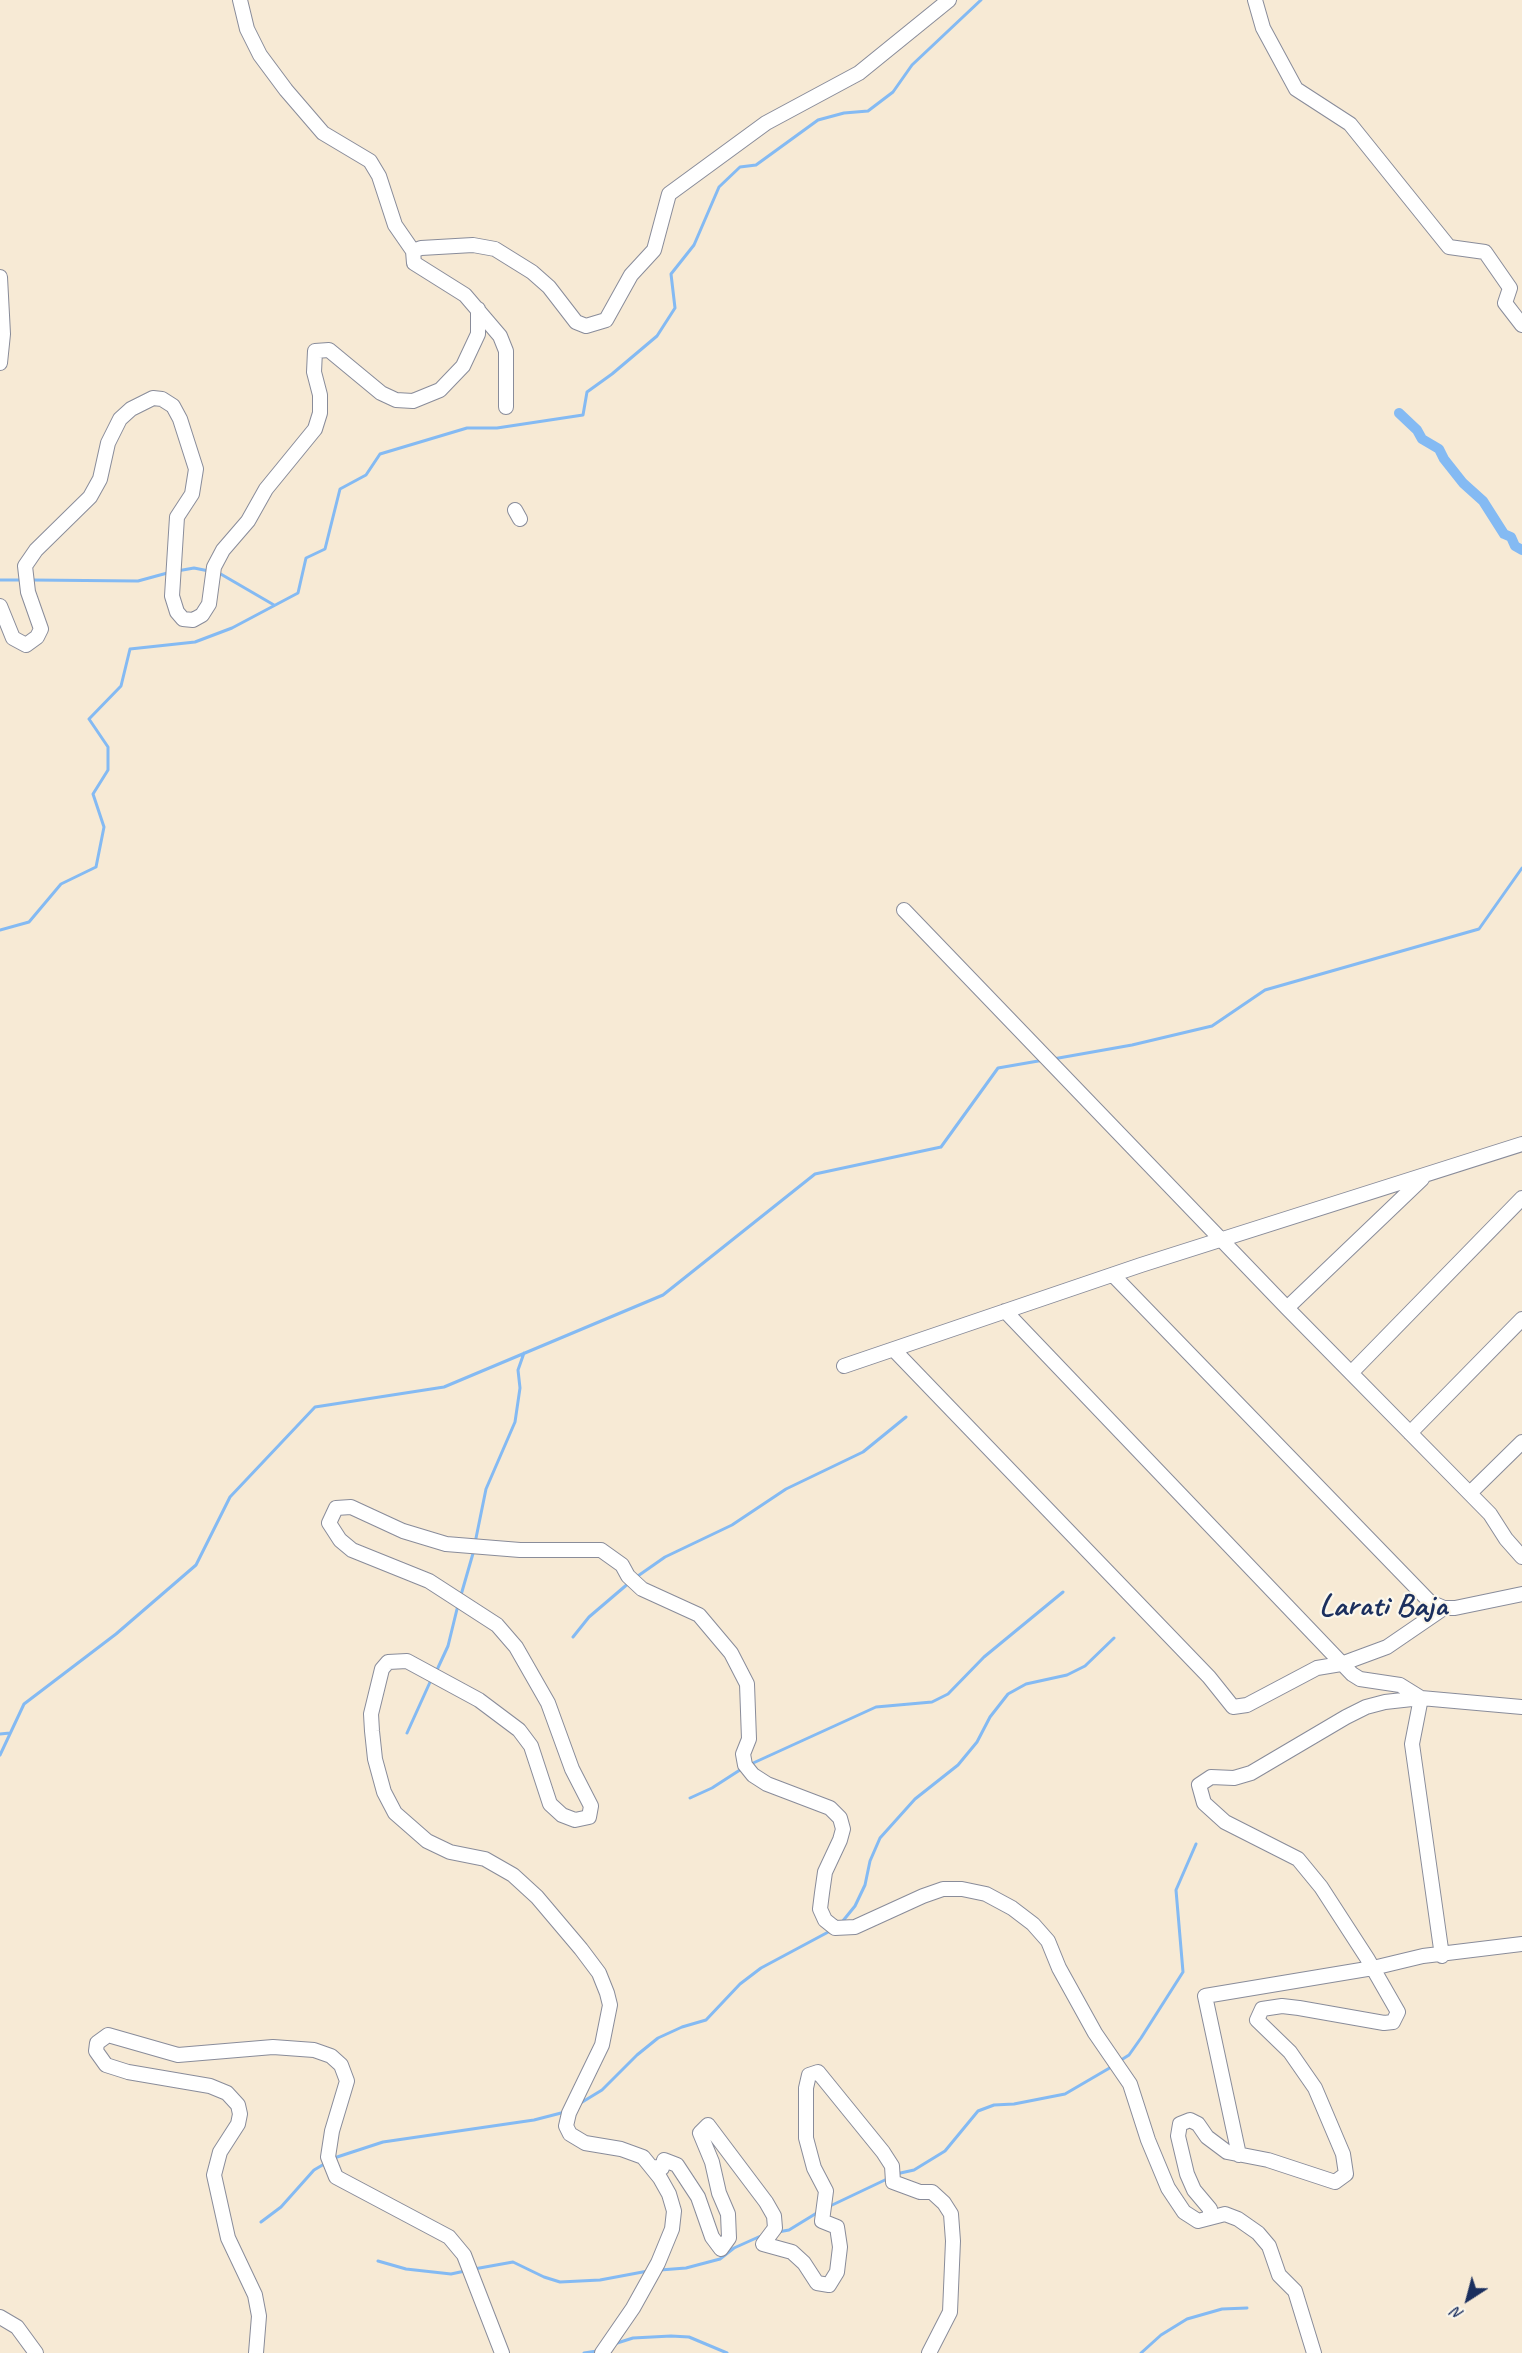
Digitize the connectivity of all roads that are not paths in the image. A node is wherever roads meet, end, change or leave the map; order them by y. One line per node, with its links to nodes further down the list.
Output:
1 (240, 0): 4 (street)
2 (949, 0): 4 (street)
3 (1255, 0): 7 (street)
4 (413, 251): 6 (street)
5 (0, 277): 8 (street)
6 (478, 309): 9 (street); 10 (street)
7 (1522, 325)
8 (0, 363)
9 (506, 406)
10 (0, 606)
11 (904, 910): 15 (street)
12 (1522, 1144): 13 (street)
13 (1424, 1177): 15 (street); 17 (street)
14 (1522, 1198): 22 (street)
15 (1222, 1240): 16 (street); 17 (street)
16 (1113, 1275): 18 (street); 28 (street)
17 (1287, 1308): 22 (street)
18 (1005, 1311): 20 (street); 29 (street)
19 (1522, 1319): 23 (street)
20 (894, 1350): 21 (street); 29 (street)
21 (844, 1366)
22 (1351, 1373): 23 (street)
23 (1410, 1433): 25 (street)
24 (1522, 1442): 25 (street)
25 (1470, 1494): 26 (street)
26 (1522, 1557)
27 (1522, 1594): 28 (street)
28 (1444, 1608): 29 (street)
29 (1341, 1664): 30 (street)
30 (1422, 1698): 31 (street); 33 (street); 34 (street)
31 (1522, 1707)
32 (1522, 1944): 33 (street)
33 (1442, 1956): 34 (street)
34 (1374, 1968): 35 (street); 35 (street)
35 (1239, 2155): 37 (street)
36 (653, 2167): 37 (street); 42 (street); 43 (street)
37 (1210, 2216): 44 (street)
38 (0, 2317): 39 (street)
39 (36, 2353)
40 (256, 2353): 41 (street)
41 (502, 2353)
42 (602, 2353)
43 (929, 2353)
44 (1314, 2353)

